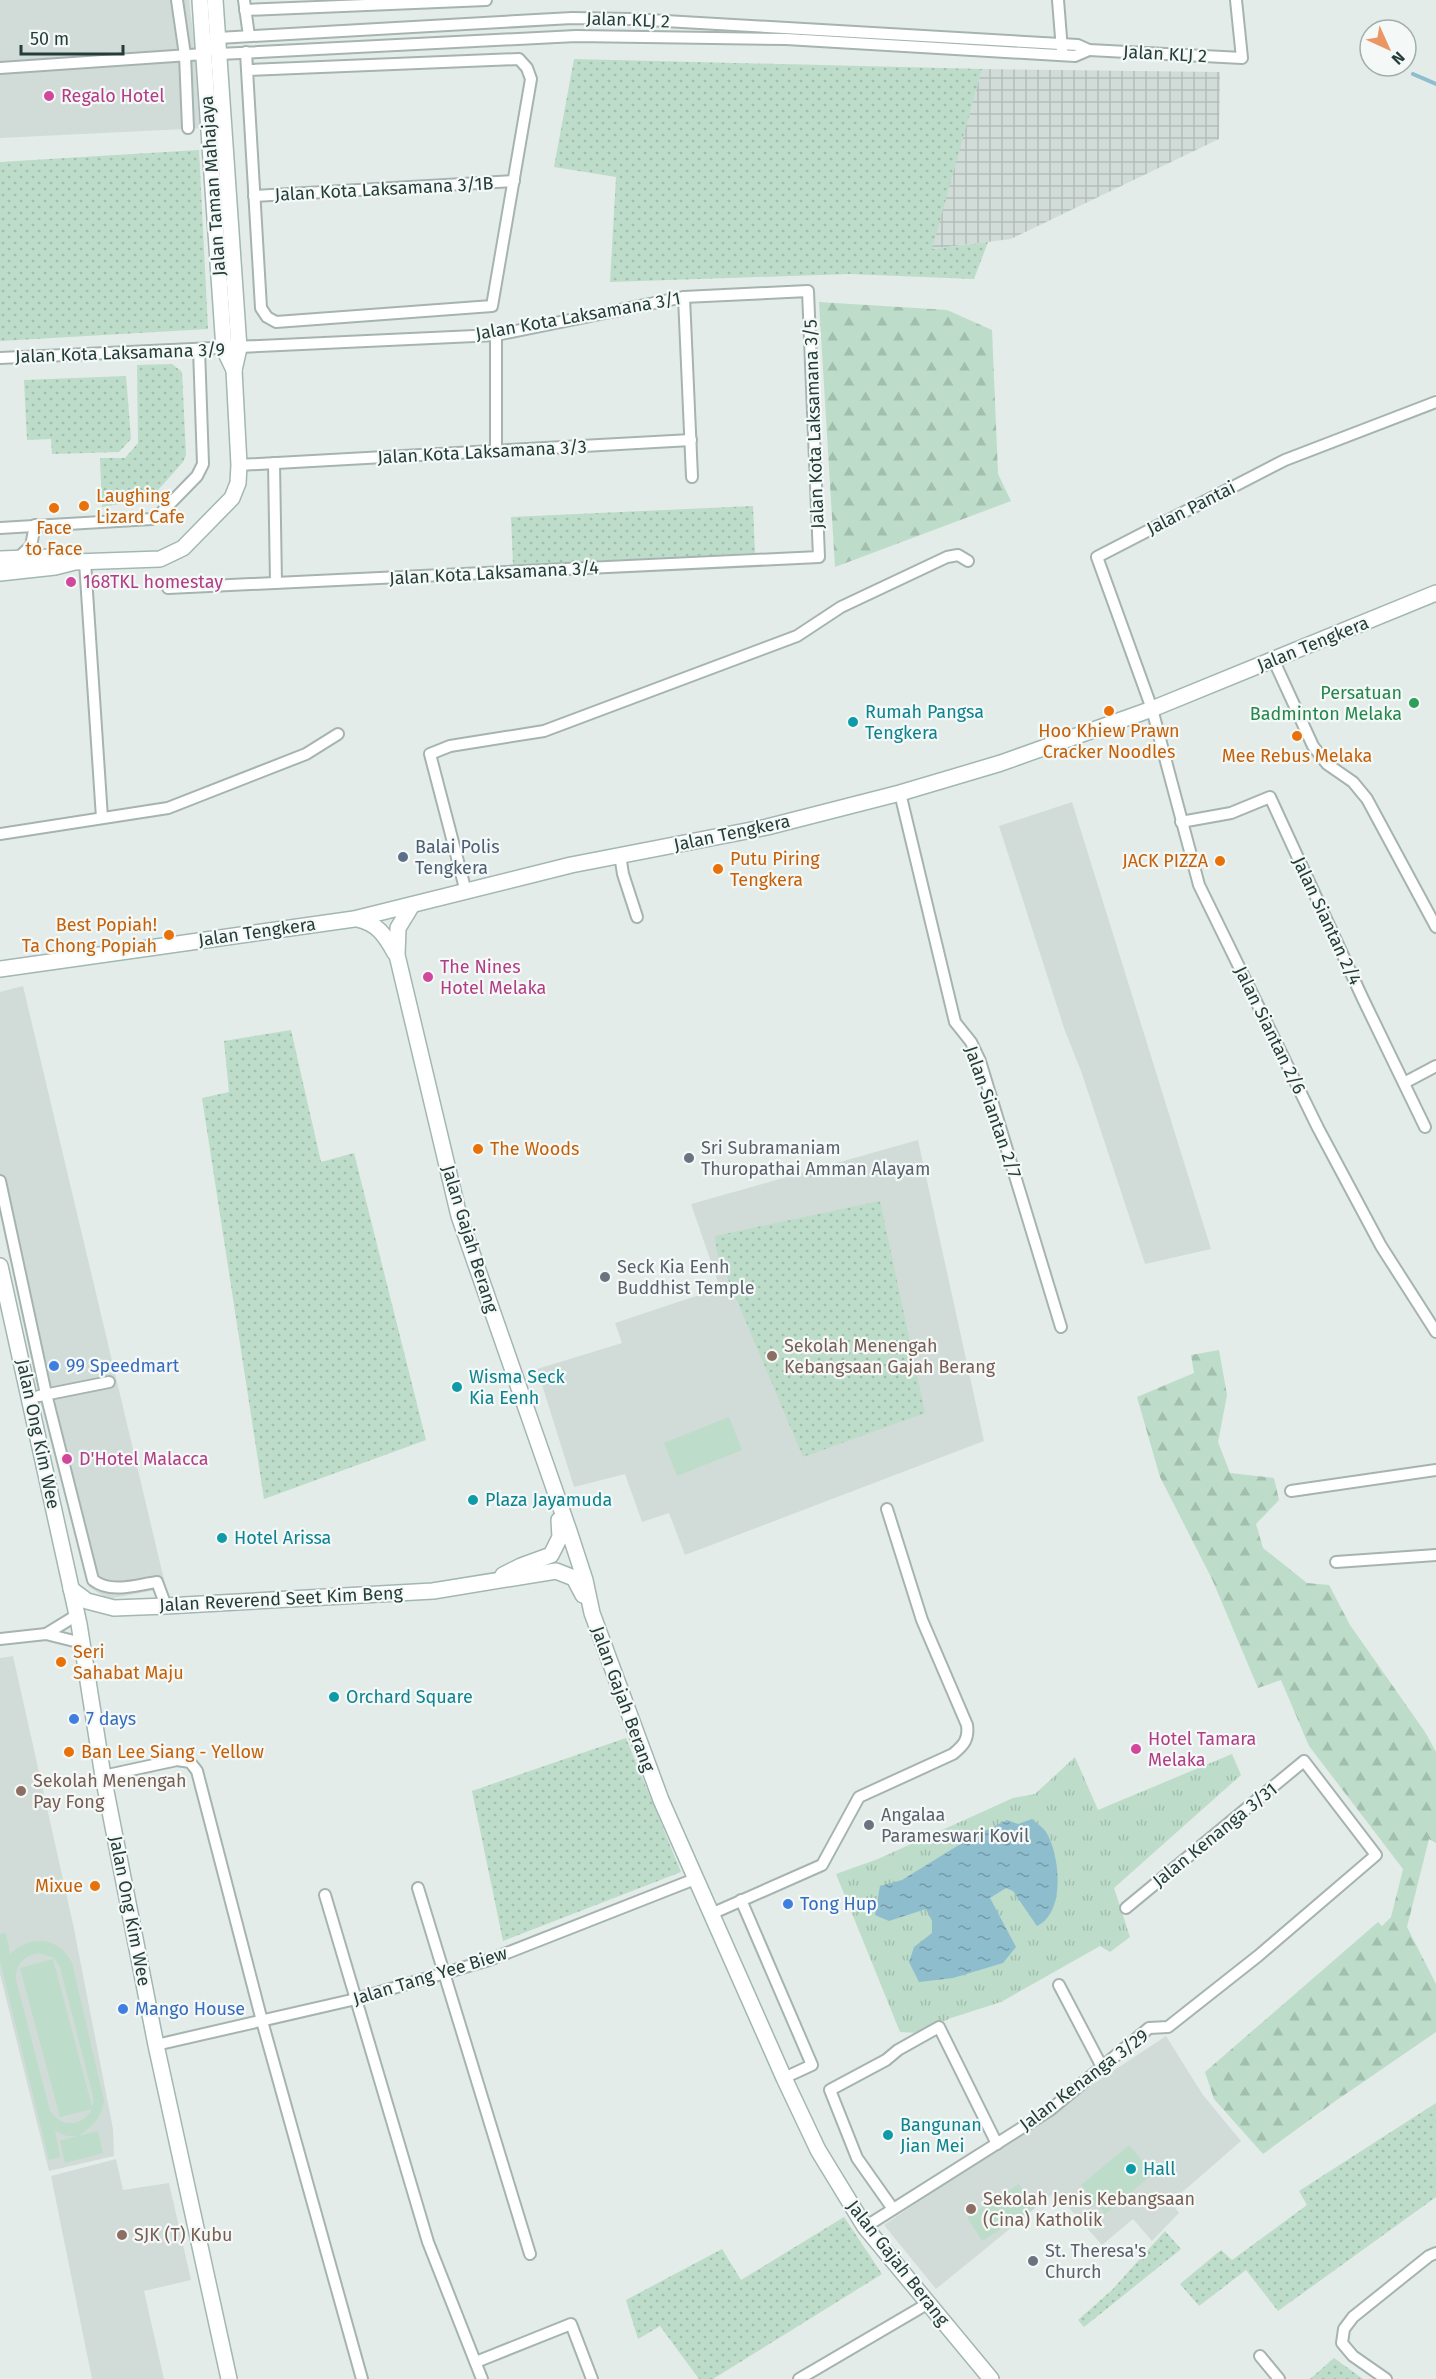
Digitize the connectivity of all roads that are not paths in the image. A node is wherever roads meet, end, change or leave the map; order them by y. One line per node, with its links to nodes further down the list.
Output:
1 (177, 0): 13 (street)
2 (215, 0): 10 (street, Jalan Taman Mahajaya)
3 (486, 0): 6 (street)
4 (1058, 0): 11 (street)
5 (1236, 0): 11 (street, Jalan KLJ 2)
6 (244, 5): 9 (street)
7 (200, 7): 10 (street, Jalan Taman Mahajaya)
8 (786, 33): 9 (street, Jalan KLJ 2); 11 (street, Jalan KLJ 2); 12 (street, Jalan KLJ 2)
9 (249, 36): 10 (street, Jalan KLJ 2)
10 (213, 48): 12 (street, Jalan KLJ 2); 13 (street); 22 (street, Jalan Taman Mahajaya); 22 (street, Jalan Taman Mahajaya)
11 (1062, 50)
12 (246, 52): 15 (street)
13 (185, 55): 14 (street); 16 (street)
14 (0, 68)
15 (247, 70): 17 (street); 18 (street)
16 (188, 128)
17 (514, 181): 18 (street, Jalan Kota Laksamana 3/1B); 18 (street)
18 (254, 196)
19 (808, 291): 20 (street, Jalan Kota Laksamana 3/1); 33 (street, Jalan Kota Laksamana 3/5)
20 (684, 297): 21 (street, Jalan Kota Laksamana 3/1); 26 (street)
21 (496, 335): 22 (street, Jalan Kota Laksamana 3/1); 27 (street)
22 (232, 348): 23 (street, Jalan Kota Laksamana 3/9); 29 (street, Jalan Taman Mahajaya)
23 (199, 349): 24 (street, Jalan Kota Laksamana 3/9); 31 (street)
24 (0, 358)
25 (1436, 402): 43 (street, Jalan Pantai)
26 (691, 440): 27 (street, Jalan Kota Laksamana 3/3); 30 (street)
27 (496, 451): 28 (street, Jalan Kota Laksamana 3/3)
28 (274, 463): 29 (street, Jalan Kota Laksamana 3/3); 39 (street)
29 (239, 465): 37 (street, Jalan Taman Mahajaya)
30 (692, 477)
31 (35, 525): 32 (street); 34 (street)
32 (0, 528)
33 (819, 557): 39 (street, Jalan Kota Laksamana 3/4)
34 (18, 558): 35 (street, Jalan Taman Mahajaya); 37 (street, Jalan Taman Mahajaya)
35 (0, 559)
36 (968, 561): 50 (street)
37 (80, 562): 38 (street, Jalan Taman Mahajaya); 46 (street)
38 (0, 573)
39 (276, 583): 40 (street, Jalan Kota Laksamana 3/4)
40 (168, 588)
41 (1436, 593): 42 (street, Jalan Tengkera)
42 (1274, 661): 43 (street, Jalan Tengkera); 54 (street)
43 (1152, 709): 45 (street, Jalan Tengkera); 47 (street, Jalan Siantan 2/6)
44 (338, 734): 46 (street)
45 (900, 793): 49 (street, Jalan Tengkera); 65 (street, Jalan Siantan 2/7)
46 (102, 818): 48 (street)
47 (1181, 822): 61 (street, Jalan Siantan 2/4); 66 (street, Jalan Siantan 2/6)
48 (0, 834)
49 (620, 855): 50 (street, Jalan Tengkera); 52 (street)
50 (466, 892): 51 (street, Jalan Tengkera)
51 (412, 905): 53 (street, Jalan Tengkera); 55 (street, Jalan Gajah Berang)
52 (637, 916)
53 (354, 919): 55 (street, Jalan Gajah Berang); 57 (street, Jalan Tengkera)
54 (1436, 927)
55 (397, 956): 70 (street, Jalan Gajah Berang)
56 (0, 962): 57 (street)
57 (30, 965): 58 (street, Jalan Tengkera); 59 (street)
58 (0, 969)
59 (0, 980)
60 (1436, 1066): 61 (street)
61 (1404, 1083): 62 (street, Jalan Siantan 2/4)
62 (1425, 1127)
63 (0, 1181): 68 (street)
64 (0, 1266): 68 (street, Jalan Ong Kim Wee)
65 (1061, 1327)
66 (1436, 1332)
67 (110, 1382): 68 (street)
68 (38, 1396): 76 (street, Jalan Ong Kim Wee); 77 (street)
69 (1436, 1470): 71 (street)
70 (552, 1484): 75 (street, Jalan Reverend Seet Kim Beng); 78 (street, Jalan Gajah Berang)
71 (1291, 1491)
72 (887, 1509): 88 (street)
73 (1436, 1555): 74 (street)
74 (1336, 1563)
75 (494, 1580): 77 (street, Jalan Reverend Seet Kim Beng); 78 (street, Jalan Reverend Seet Kim Beng)
76 (71, 1588): 77 (street, Jalan Reverend Seet Kim Beng); 79 (street, Jalan Ong Kim Wee)
77 (166, 1606)
78 (592, 1613): 85 (street, Jalan Gajah Berang)
79 (77, 1615): 80 (street); 82 (street, Jalan Ong Kim Wee)
80 (46, 1634): 81 (street); 82 (street)
81 (0, 1639)
82 (82, 1643): 84 (street, Jalan Ong Kim Wee)
83 (1304, 1761): 89 (street, Jalan Kenanga 3/31); 96 (street, Jalan Kenanga 3/29)
84 (103, 1776): 94 (street); 95 (street, Jalan Ong Kim Wee)
85 (695, 1879): 90 (street, Jalan Gajah Berang); 91 (street, Jalan Tang Yee Biew)
86 (418, 1888): 91 (street)
87 (325, 1895): 93 (street)
88 (741, 1900): 90 (street); 97 (street)
89 (1126, 1908)
90 (711, 1914): 97 (street, Jalan Gajah Berang)
91 (443, 1974): 93 (street, Jalan Tang Yee Biew); 102 (street)
92 (1059, 1985): 96 (street)
93 (356, 1999): 94 (street, Jalan Tang Yee Biew); 105 (street)
94 (262, 2021): 95 (street, Jalan Tang Yee Biew); 107 (street)
95 (156, 2045): 106 (street, Jalan Ong Kim Wee)
96 (1101, 2067): 98 (street, Jalan Kenanga 3/29)
97 (784, 2078): 100 (street, Jalan Gajah Berang)
98 (997, 2144): 99 (street, Jalan Kenanga 3/29); 99 (street)
99 (893, 2210): 100 (street, Jalan Kenanga 3/29)
100 (865, 2227): 103 (street, Jalan Gajah Berang)
101 (1436, 2253): 113 (street)
102 (530, 2254)
103 (927, 2304): 110 (street); 111 (street, Jalan Gajah Berang)
104 (1260, 2356): 112 (street)
105 (476, 2362): 108 (street); 109 (street)
106 (229, 2379)
107 (362, 2379)
108 (482, 2379)
109 (592, 2379)
110 (799, 2379)
111 (991, 2379)
112 (1279, 2379)
113 (1386, 2379)

